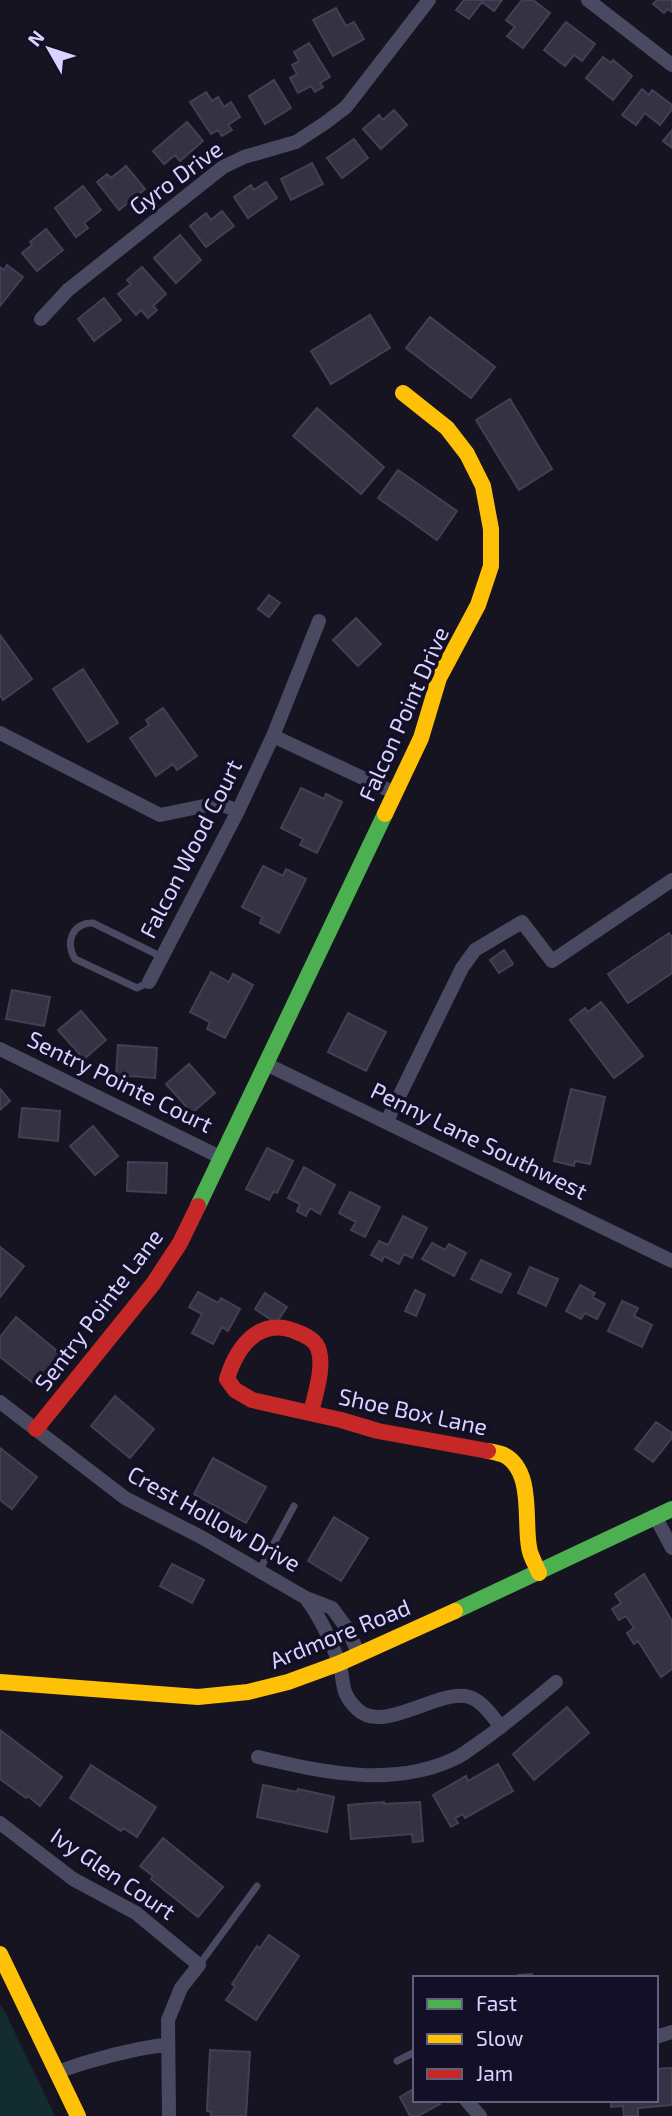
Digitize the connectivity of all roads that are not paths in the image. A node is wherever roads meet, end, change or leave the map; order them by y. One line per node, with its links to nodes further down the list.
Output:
1 (429, 0): 4 (street, Gyro Drive)
2 (588, 0): 3 (street)
3 (672, 65)
4 (41, 319)
5 (403, 393): 9 (street, Falcon Point Drive)
6 (320, 621): 8 (street, Falcon Wood Court)
7 (0, 733): 10 (street)
8 (273, 736): 9 (street); 10 (street, Falcon Wood Court)
9 (395, 793): 15 (street, Falcon Point Drive)
10 (238, 811): 12 (street, Falcon Wood Court)
11 (672, 880): 16 (street)
12 (162, 958): 13 (street, Falcon Wood Court); 13 (lane)
13 (149, 982)
14 (0, 1049): 17 (street, Sentry Pointe Court)
15 (266, 1063): 16 (street, Penny Lane Southwest); 17 (street, Sentry Pointe Lane)
16 (387, 1121): 18 (street, Penny Lane Southwest)
17 (220, 1157): 21 (street, Sentry Pointe Lane)
18 (672, 1261)
19 (0, 1402): 21 (street, Crest Hollow Drive)
20 (311, 1413): 20 (street, Shoe Box Lane); 27 (street, Shoe Box Lane)
21 (36, 1429): 26 (street, Crest Hollow Drive)
22 (294, 1506): 26 (lane)
23 (672, 1508): 24 (street, Ardmore Road)
24 (655, 1516): 25 (street); 27 (street, Ardmore Road)
25 (672, 1548)
26 (259, 1570): 28 (street, Crest Hollow Drive)
27 (539, 1573): 29 (street, Ardmore Road)
28 (306, 1598): 29 (street, Crest Hollow Drive); 30 (street, Crest Hollow Drive)
29 (359, 1654): 30 (street, Ardmore Road)
30 (340, 1663): 31 (street, Ardmore Road); 33 (street, Crest Hollow Drive)
31 (0, 1682)
32 (556, 1682): 33 (street)
33 (501, 1727): 34 (street)
34 (258, 1757)
35 (0, 1823): 38 (street, Ivy Glen Court)
36 (257, 1886): 38 (lane)
37 (0, 1954): 42 (street)
38 (199, 1965): 39 (street)
39 (168, 2044): 42 (street); 45 (street)
40 (413, 2053): 41 (lane)
41 (397, 2061)
42 (57, 2072): 44 (street)
43 (469, 2102): 46 (street)
44 (78, 2116)
45 (169, 2116)
46 (480, 2116)

